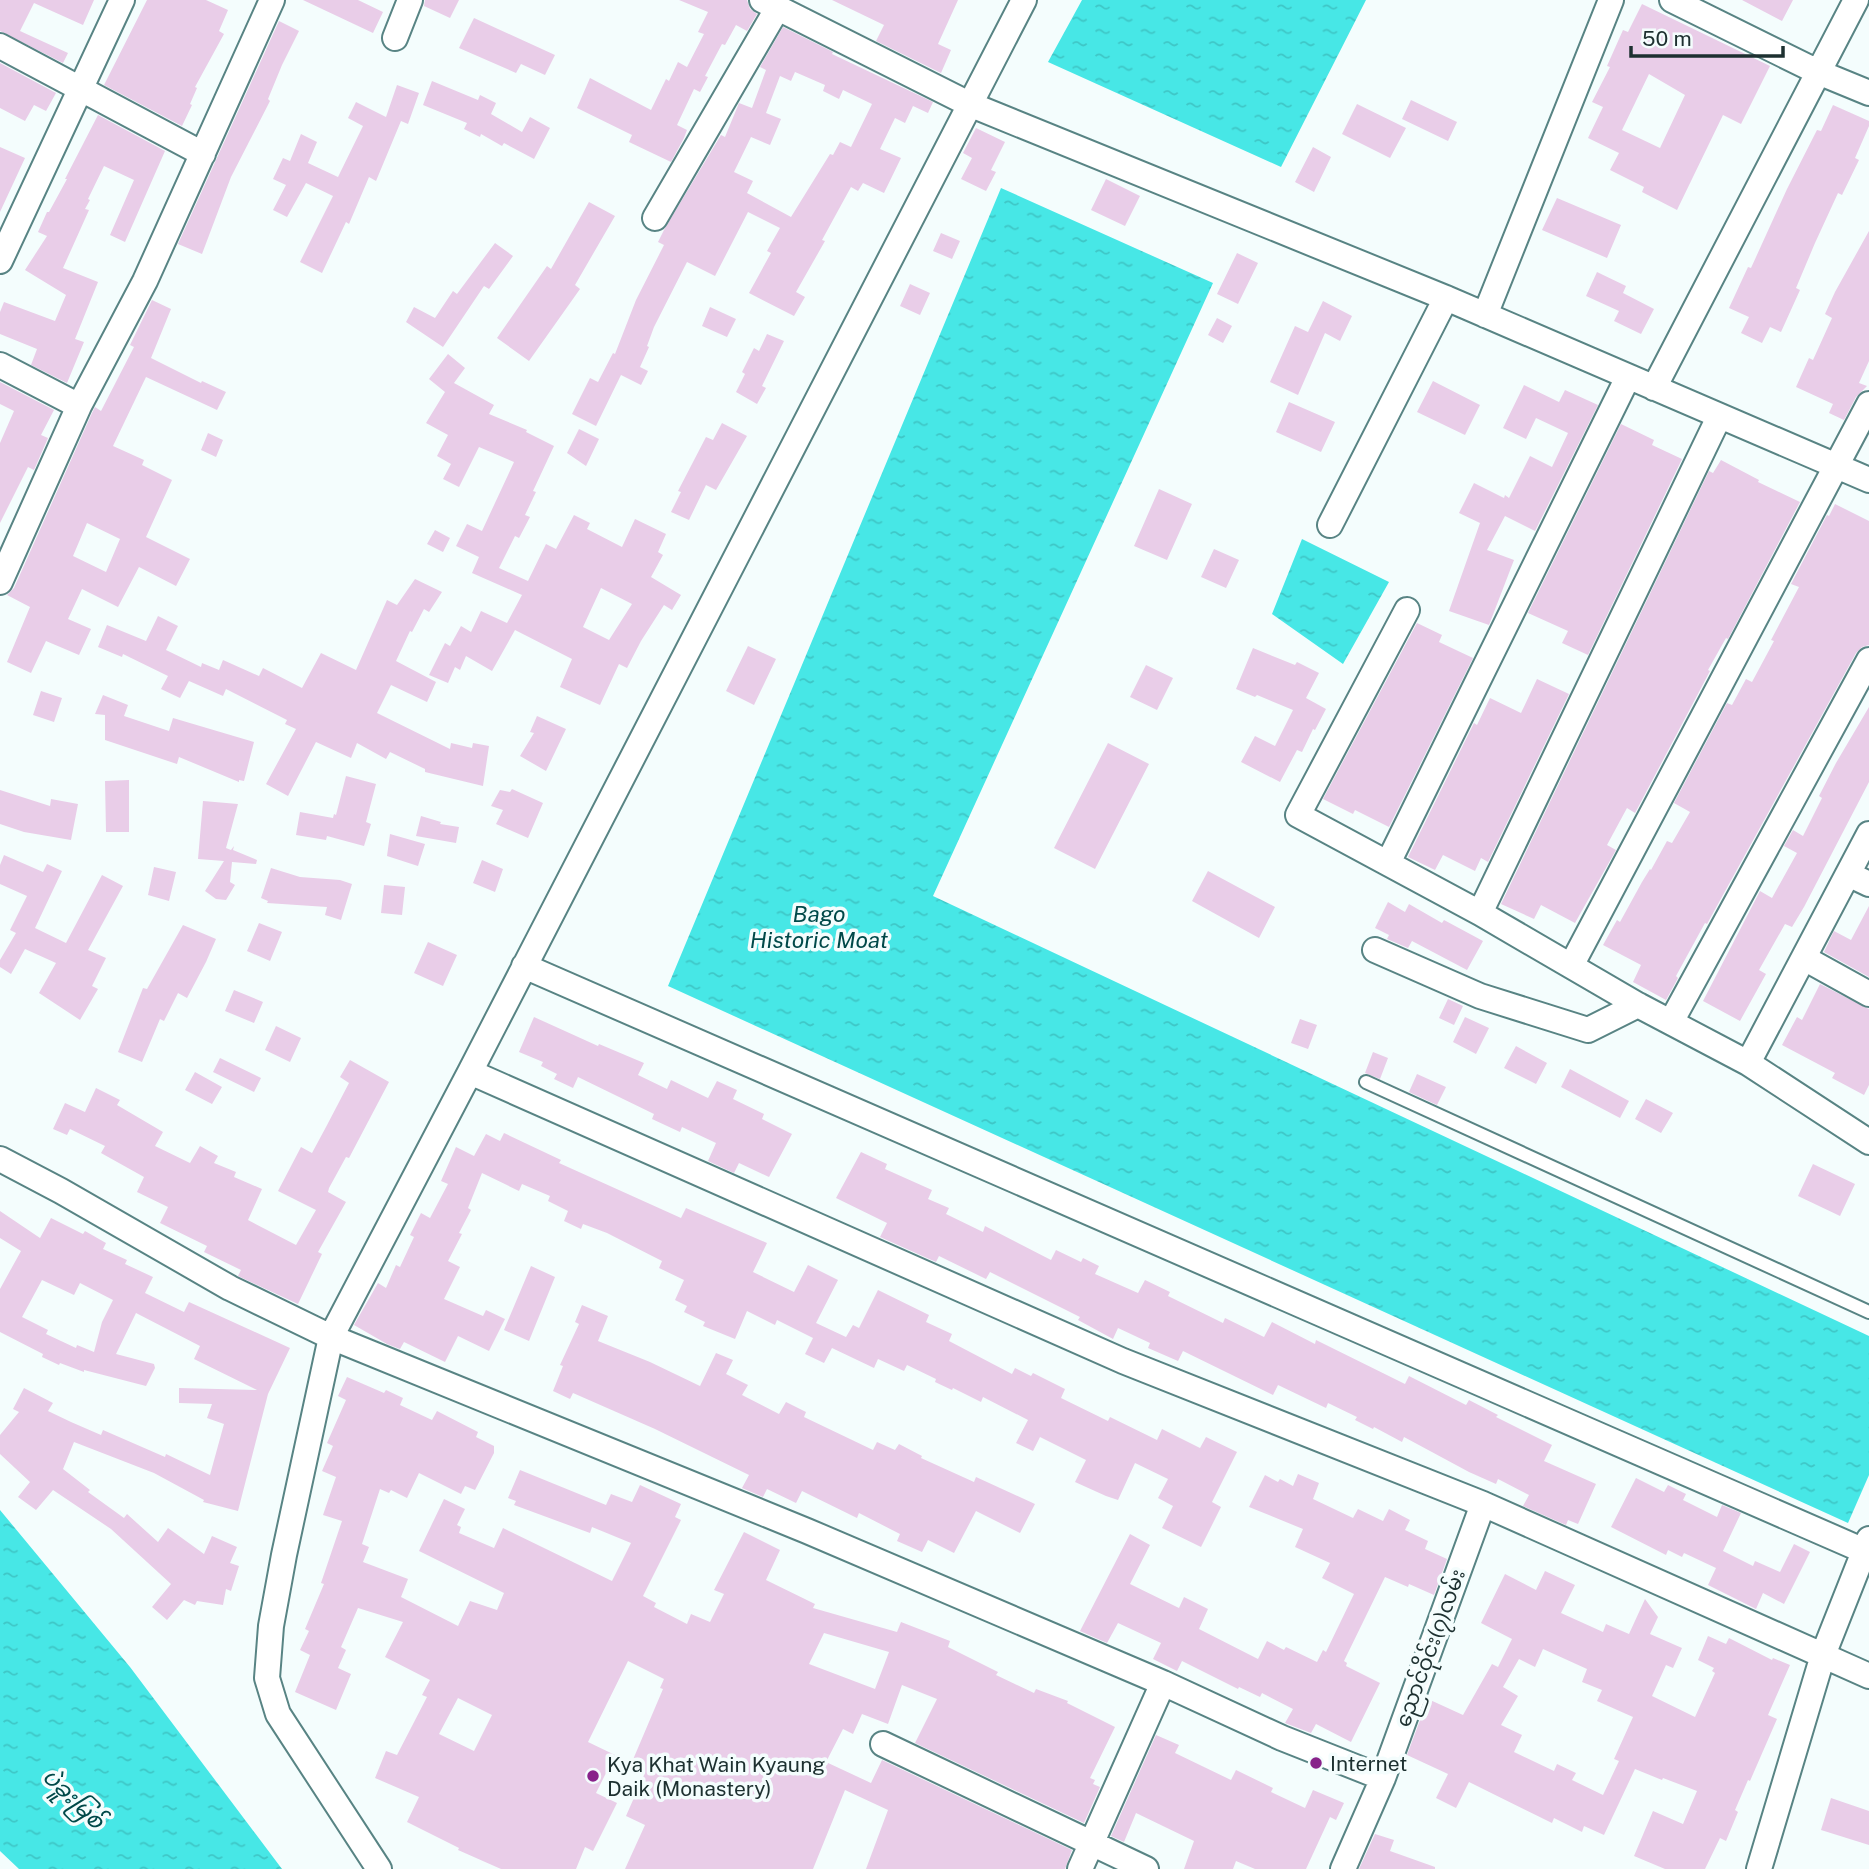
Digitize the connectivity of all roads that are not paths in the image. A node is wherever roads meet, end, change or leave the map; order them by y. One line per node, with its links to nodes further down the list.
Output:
1 (122, 0): 12 (street)
2 (272, 0): 15 (street)
3 (410, 0): 9 (street)
4 (1024, 0): 14 (street)
5 (1611, 0): 19 (street)
6 (1672, 0): 11 (street)
7 (1856, 0): 11 (street)
8 (770, 4): 14 (street); 16 (street)
9 (395, 38)
10 (0, 46): 12 (street)
11 (1818, 72): 13 (street); 22 (street)
12 (80, 90): 15 (street); 17 (street)
13 (1869, 93)
14 (969, 104): 18 (street); 38 (street)
15 (203, 154): 24 (street)
16 (655, 218)
17 (0, 261)
18 (1446, 298): 19 (street); 28 (street)
19 (1485, 315): 21 (street)
20 (0, 365): 24 (street)
21 (1628, 377): 22 (street); 33 (street)
22 (1654, 388): 25 (street)
23 (1869, 404): 26 (street)
24 (79, 406): 29 (street)
25 (1719, 417): 26 (street); 35 (street)
26 (1837, 466): 27 (street); 39 (street)
27 (1869, 480)
28 (1330, 525)
29 (0, 582)
30 (1407, 610): 33 (street)
31 (1869, 660): 42 (street)
32 (1869, 834): 34 (street)
33 (1388, 863): 35 (street)
34 (1859, 879): 37 (street)
35 (1480, 913): 39 (street)
36 (1375, 950): 41 (street)
37 (1804, 958): 40 (street); 43 (street)
38 (524, 966): 44 (street); 51 (street)
39 (1571, 966): 41 (street)
40 (1869, 994)
41 (1638, 1005): 42 (street)
42 (1671, 1022): 43 (street)
43 (1748, 1063): 46 (street)
44 (470, 1072): 49 (street); 50 (street)
45 (1366, 1082): 48 (lane)
46 (1869, 1142)
47 (0, 1159): 49 (street)
48 (1869, 1312)
49 (331, 1337): 54 (street); 58 (street)
50 (1483, 1504): 52 (street); 56 (street, ညောင်ဝိုင်း(၇)လမ်း)
51 (1867, 1547): 52 (street)
52 (1823, 1655): 53 (street); 62 (street)
53 (1869, 1676)
54 (1163, 1683): 56 (street); 57 (street)
55 (883, 1744): 57 (street)
56 (1383, 1778): 61 (street, ညောင်ဝိုင်း(၇)လမ်း)
57 (1090, 1842): 59 (street); 60 (street)
58 (379, 1869)
59 (1080, 1869)
60 (1146, 1869)
61 (1343, 1869)
62 (1759, 1869)

